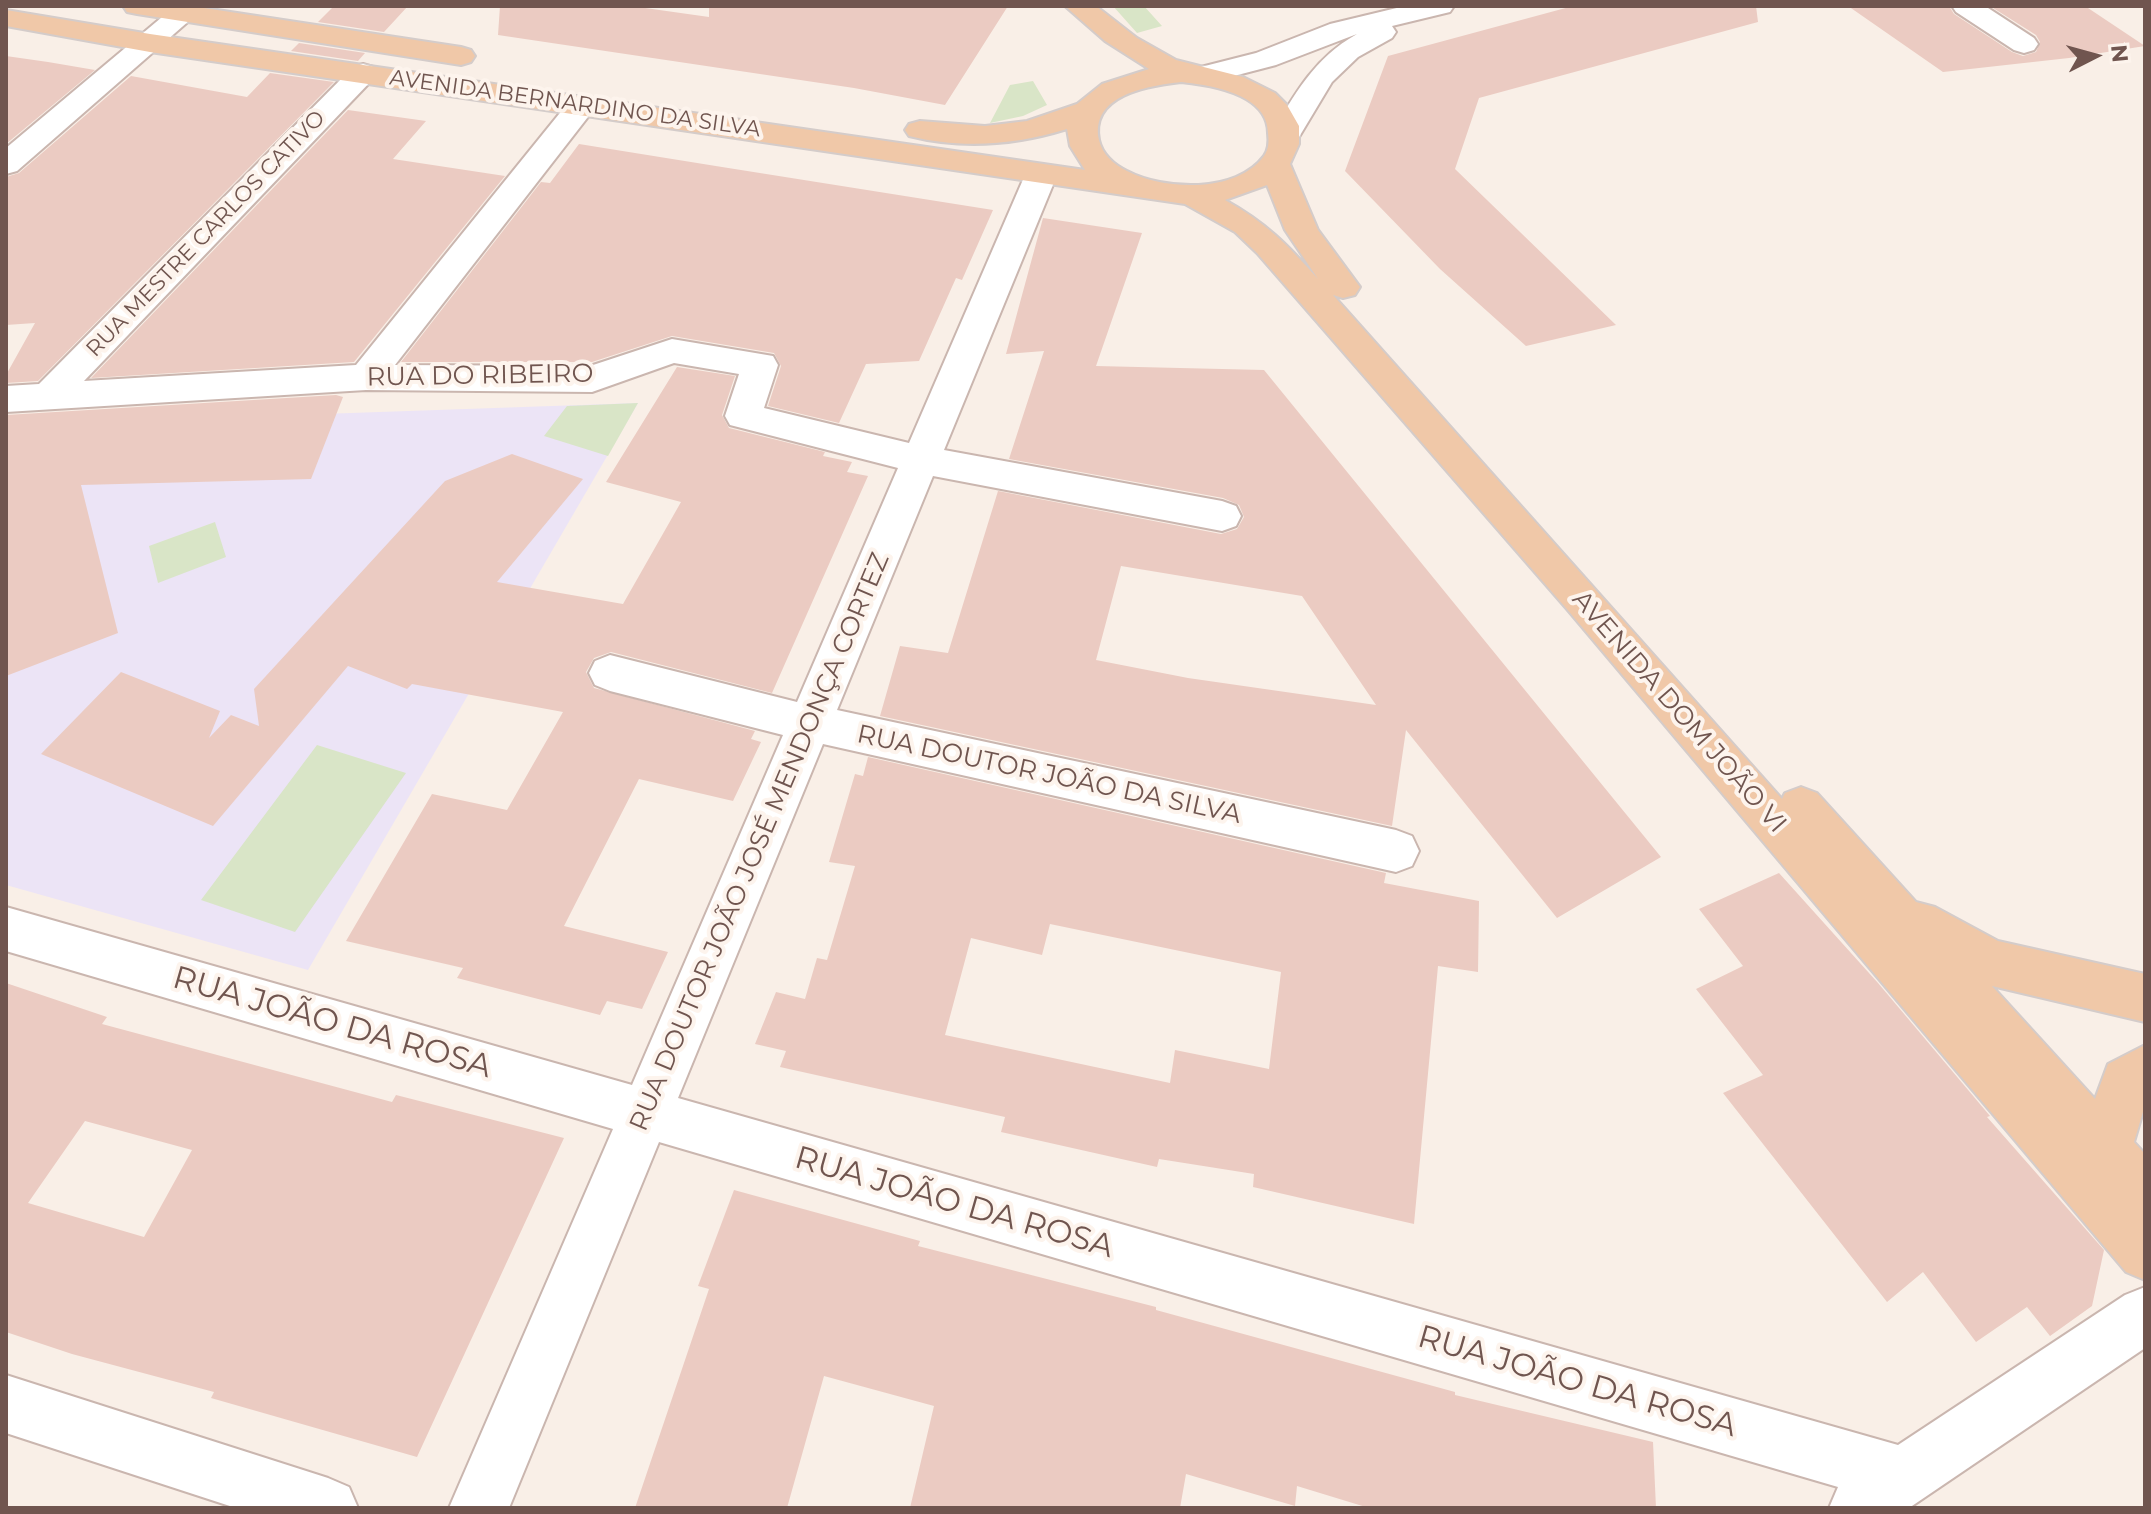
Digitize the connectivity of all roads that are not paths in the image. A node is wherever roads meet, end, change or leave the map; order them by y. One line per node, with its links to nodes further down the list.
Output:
1 (137, 6): 6 (main road, AVENIDA BERNARDINO DA SILVA)
2 (1065, 6): 13 (main road)
3 (1079, 6): 12 (main road)
4 (1966, 6): 9 (street)
5 (1428, 9): 12 (street); 16 (street)
6 (184, 13): 8 (street); 10 (main road, AVENIDA BERNARDINO DA SILVA)
7 (6, 18): 8 (main road, AVENIDA BERNARDINO DA SILVA)
8 (150, 43): 11 (main road, AVENIDA BERNARDINO DA SILVA); 17 (street)
9 (2024, 44)
10 (484, 60)
11 (363, 73): 15 (main road, AVENIDA BERNARDINO DA SILVA); 22 (street, RUA MESTRE CARLOS CATIVO)
12 (1192, 74): 13 (main road); 16 (main road)
13 (1095, 82): 14 (main road, AVENIDA BERNARDINO DA SILVA); 19 (main road)
14 (674, 90)
15 (583, 104): 18 (main road, AVENIDA BERNARDINO DA SILVA); 21 (street)
16 (1280, 150): 20 (main road); 29 (main road, AVENIDA DOM JOÃO VI)
17 (6, 164)
18 (1041, 175): 19 (main road, AVENIDA BERNARDINO DA SILVA); 24 (street, RUA DOUTOR JOÃO JOSÉ MENDONÇA CORTEZ)
19 (1144, 189): 20 (main road)
20 (1193, 195): 36 (main road, AVENIDA DOM JOÃO VI)
21 (366, 377): 22 (street, RUA DO RIBEIRO); 24 (street, RUA DO RIBEIRO)
22 (49, 396): 23 (street, RUA DO RIBEIRO)
23 (6, 399)
24 (920, 460): 25 (street); 27 (street, RUA DOUTOR JOÃO JOSÉ MENDONÇA CORTEZ)
25 (1222, 516)
26 (610, 673): 27 (street, RUA DOUTOR JOÃO DA SILVA)
27 (810, 723): 28 (street, RUA DOUTOR JOÃO DA SILVA); 33 (street, RUA DOUTOR JOÃO JOSÉ MENDONÇA CORTEZ)
28 (1396, 851)
29 (1888, 907): 31 (main road); 34 (main road, AVENIDA DOM JOÃO VI)
30 (6, 929): 33 (street, RUA JOÃO DA ROSA)
31 (2145, 998)
32 (2145, 1070): 34 (main road)
33 (645, 1114): 39 (street, RUA JOÃO DA ROSA); 41 (street, RUA DOUTOR JOÃO JOSÉ MENDONÇA CORTEZ)
34 (2106, 1149): 35 (main road, AVENIDA DOM JOÃO VI)
35 (2145, 1194)
36 (2145, 1253)
37 (2145, 1315): 39 (street)
38 (6, 1404): 40 (street)
39 (1881, 1492)
40 (328, 1508)
41 (479, 1508)

